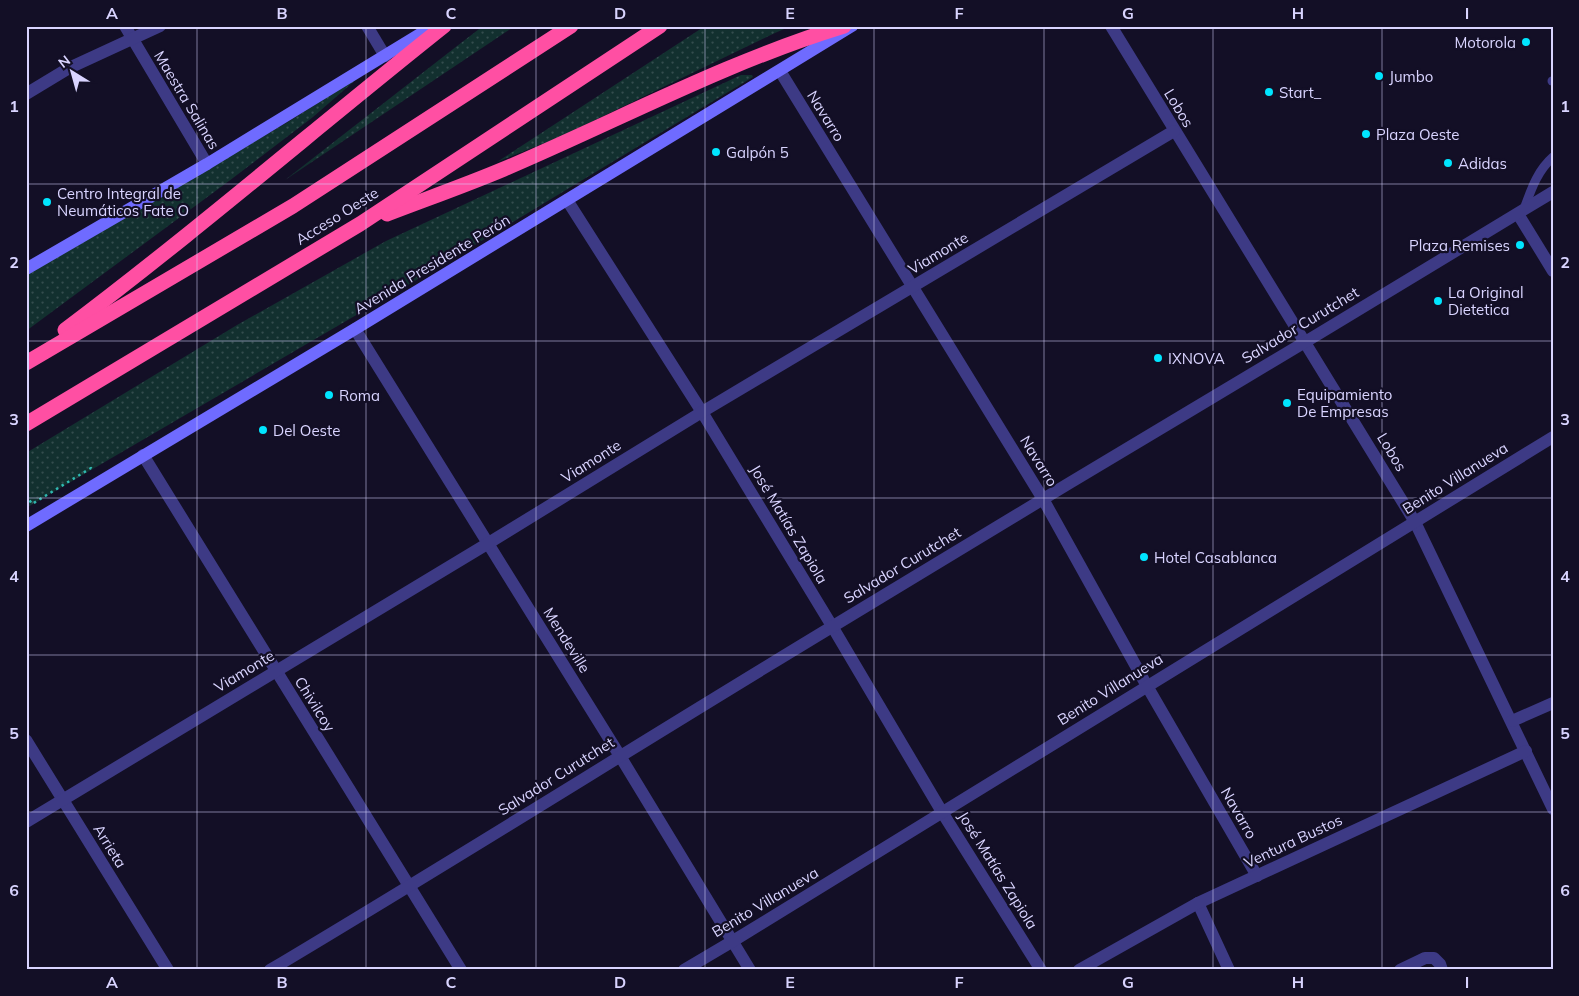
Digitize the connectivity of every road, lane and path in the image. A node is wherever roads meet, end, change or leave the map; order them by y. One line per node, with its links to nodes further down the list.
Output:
1 (125, 26): 11 (street, Maestra Salinas)
2 (160, 26): 11 (street)
3 (367, 26): 12 (street)
4 (432, 26): 12 (street)
5 (444, 26): 27 (highway)
6 (571, 26): 27 (highway)
7 (660, 26): 21 (highway, Acceso Oeste)
8 (844, 26): 21 (highway)
9 (852, 26): 13 (street, Avenida Presidente Perón)
10 (1111, 26): 15 (street, Lobos)
11 (132, 38): 14 (street); 17 (street, Maestra Salinas)
12 (385, 56): 17 (street)
13 (780, 71): 19 (street, Avenida Presidente Perón); 24 (street, Navarro)
14 (26, 94)
15 (1174, 131): 24 (street, Viamonte); 26 (street, Lobos)
16 (1553, 157): 20 (lane)
17 (207, 164): 22 (street)
18 (1553, 192): 20 (street, Salvador Curutchet)
19 (568, 200): 25 (street, Avenida Presidente Perón); 28 (street, José Matías Zapiola)
20 (1521, 211): 23 (street); 26 (street, Salvador Curutchet)
21 (360, 224): 29 (highway, Acceso Oeste)
22 (26, 269)
23 (1553, 271)
24 (913, 287): 28 (street, Viamonte); 34 (street, Navarro)
25 (355, 329): 31 (street, Avenida Presidente Perón); 37 (street, Mendeville)
26 (1305, 341): 34 (street, Salvador Curutchet); 35 (street, Lobos)
27 (26, 361)
28 (702, 412): 37 (street, Viamonte); 38 (street, José Matías Zapiola)
29 (26, 424)
30 (1553, 437): 35 (street, Benito Villanueva)
31 (143, 455): 36 (street, Avenida Presidente Perón); 39 (street, Chivilcoy)
32 (84, 473): 33 (path)
33 (26, 495)
34 (1043, 499): 38 (street, Salvador Curutchet); 40 (street, Navarro)
35 (1416, 522): 40 (street, Benito Villanueva); 42 (street, Lobos)
36 (26, 526)
37 (487, 544): 39 (street, Viamonte); 45 (street, Mendeville)
38 (832, 626): 45 (street, Salvador Curutchet); 48 (street, José Matías Zapiola)
39 (276, 671): 46 (street, Viamonte); 51 (street, Chivilcoy)
40 (1147, 686): 48 (street, Benito Villanueva); 50 (street, Navarro)
41 (1553, 703): 42 (street)
42 (1512, 721): 44 (street, Lobos)
43 (26, 740): 46 (street, Arrieta)
44 (1526, 751): 47 (street, Lobos); 50 (street, Ventura Bustos)
45 (620, 756): 51 (street, Salvador Curutchet); 53 (street, Mendeville)
46 (62, 800): 49 (street, Viamonte); 54 (street, Arrieta)
47 (1553, 809)
48 (942, 812): 53 (street, Benito Villanueva); 59 (street, José Matías Zapiola)
49 (26, 822)
50 (1257, 876): 52 (street, Ventura Bustos)
51 (409, 887): 55 (street, Salvador Curutchet); 56 (street, Chivilcoy)
52 (1198, 903): 60 (street, Ventura Bustos); 61 (street)
53 (733, 941): 57 (street, Benito Villanueva); 58 (street, Mendeville)
54 (168, 970)
55 (270, 970)
56 (461, 970)
57 (684, 970)
58 (750, 970)
59 (1041, 970)
60 (1079, 970)
61 (1229, 970)
62 (1400, 970): 63 (street)
63 (1442, 970)

